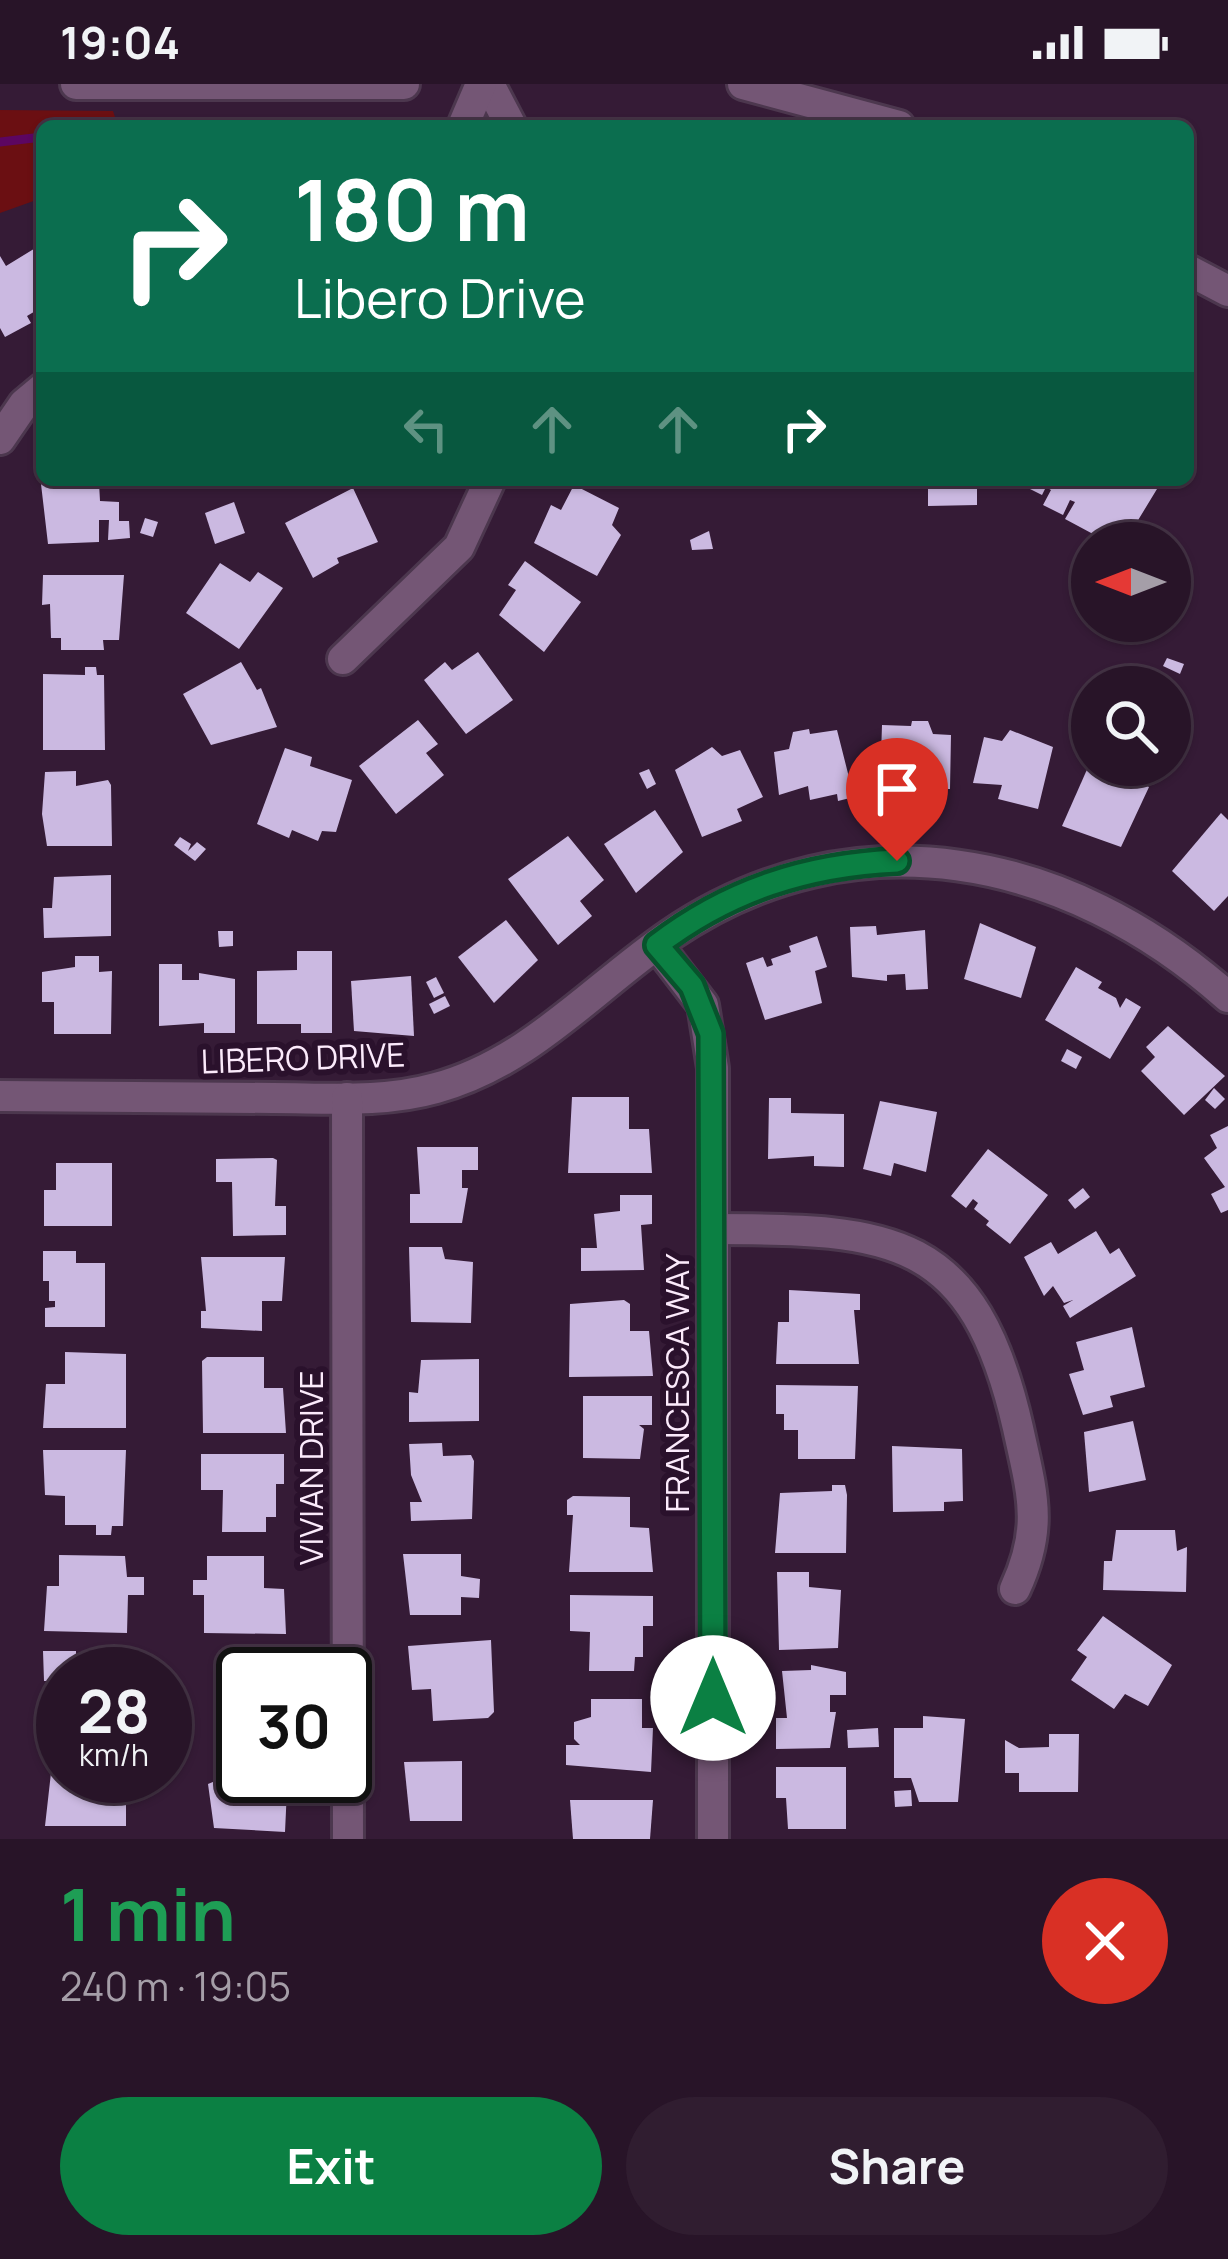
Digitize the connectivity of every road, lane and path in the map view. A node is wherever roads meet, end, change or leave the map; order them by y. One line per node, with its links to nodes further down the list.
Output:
1 (76, 84): 5 (street)
2 (404, 84): 5 (street)
3 (485, 84): 6 (street); 7 (street)
4 (743, 84): 8 (street)
5 (335, 86)
6 (466, 120)
7 (507, 120)
8 (877, 120)
9 (1194, 273): 10 (street)
10 (1228, 291)
11 (36, 394): 12 (street)
12 (0, 439)
13 (487, 486): 14 (street)
14 (343, 659)
15 (657, 945): 16 (street, LIBERO DRIVE); 18 (street, LIBERO DRIVE); 19 (street, FRANCESCA WAY)
16 (1228, 997)
17 (0, 1096): 18 (street, LIBERO DRIVE)
18 (347, 1098): 21 (street, VIVIAN DRIVE)
19 (713, 1229): 20 (street); 22 (street, FRANCESCA WAY)
20 (1015, 1589)
21 (348, 1839)
22 (713, 1839)

